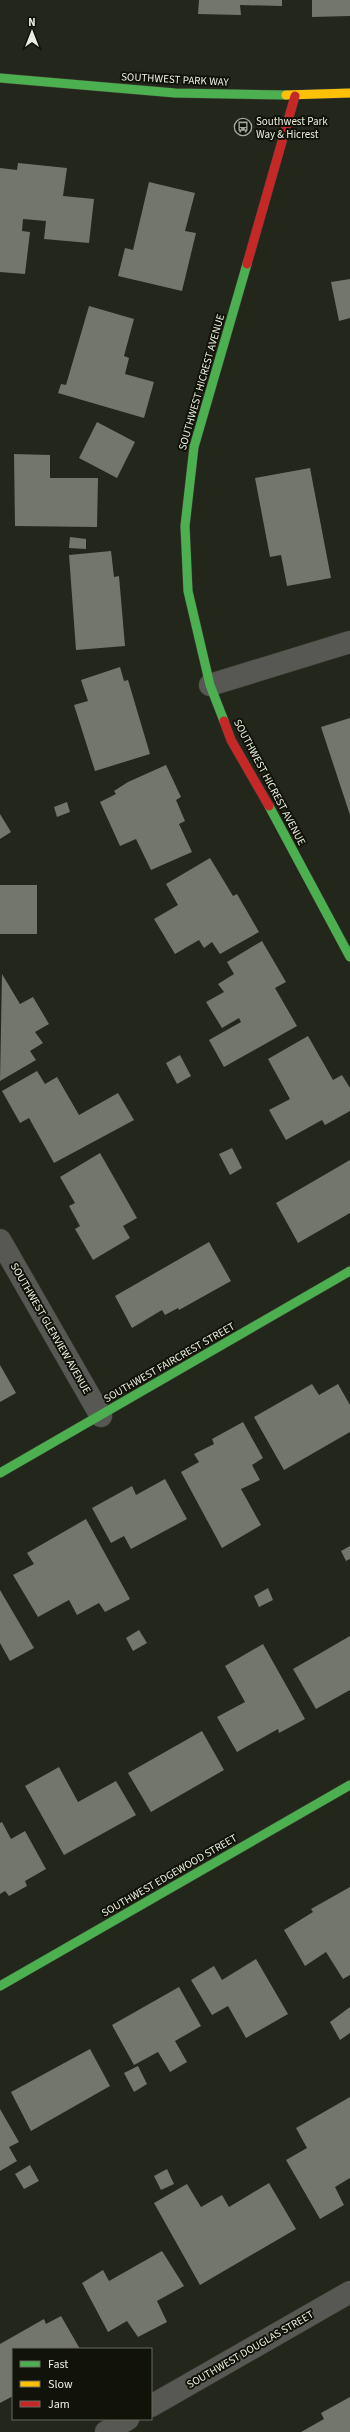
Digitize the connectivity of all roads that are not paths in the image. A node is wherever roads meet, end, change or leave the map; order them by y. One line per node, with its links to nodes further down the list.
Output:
1 (0, 78): 3 (street, SOUTHWEST PARK WAY)
2 (350, 93): 3 (street, SOUTHWEST PARK WAY)
3 (295, 96): 5 (street, SOUTHWEST HICREST AVENUE)
4 (350, 642): 5 (street)
5 (210, 685): 6 (street, SOUTHWEST HICREST AVENUE)
6 (350, 958)
7 (0, 1240): 9 (street, SOUTHWEST GLENVIEW AVENUE)
8 (350, 1270): 9 (street, SOUTHWEST FAIRCREST STREET)
9 (101, 1416): 10 (street, SOUTHWEST FAIRCREST STREET)
10 (0, 1474)
11 (350, 1785): 12 (street, SOUTHWEST EDGEWOOD STREET)
12 (0, 1986)
13 (350, 2292): 14 (street, SOUTHWEST DOUGLAS STREET)
14 (152, 2405)
15 (126, 2420): 16 (street)
16 (106, 2432)

